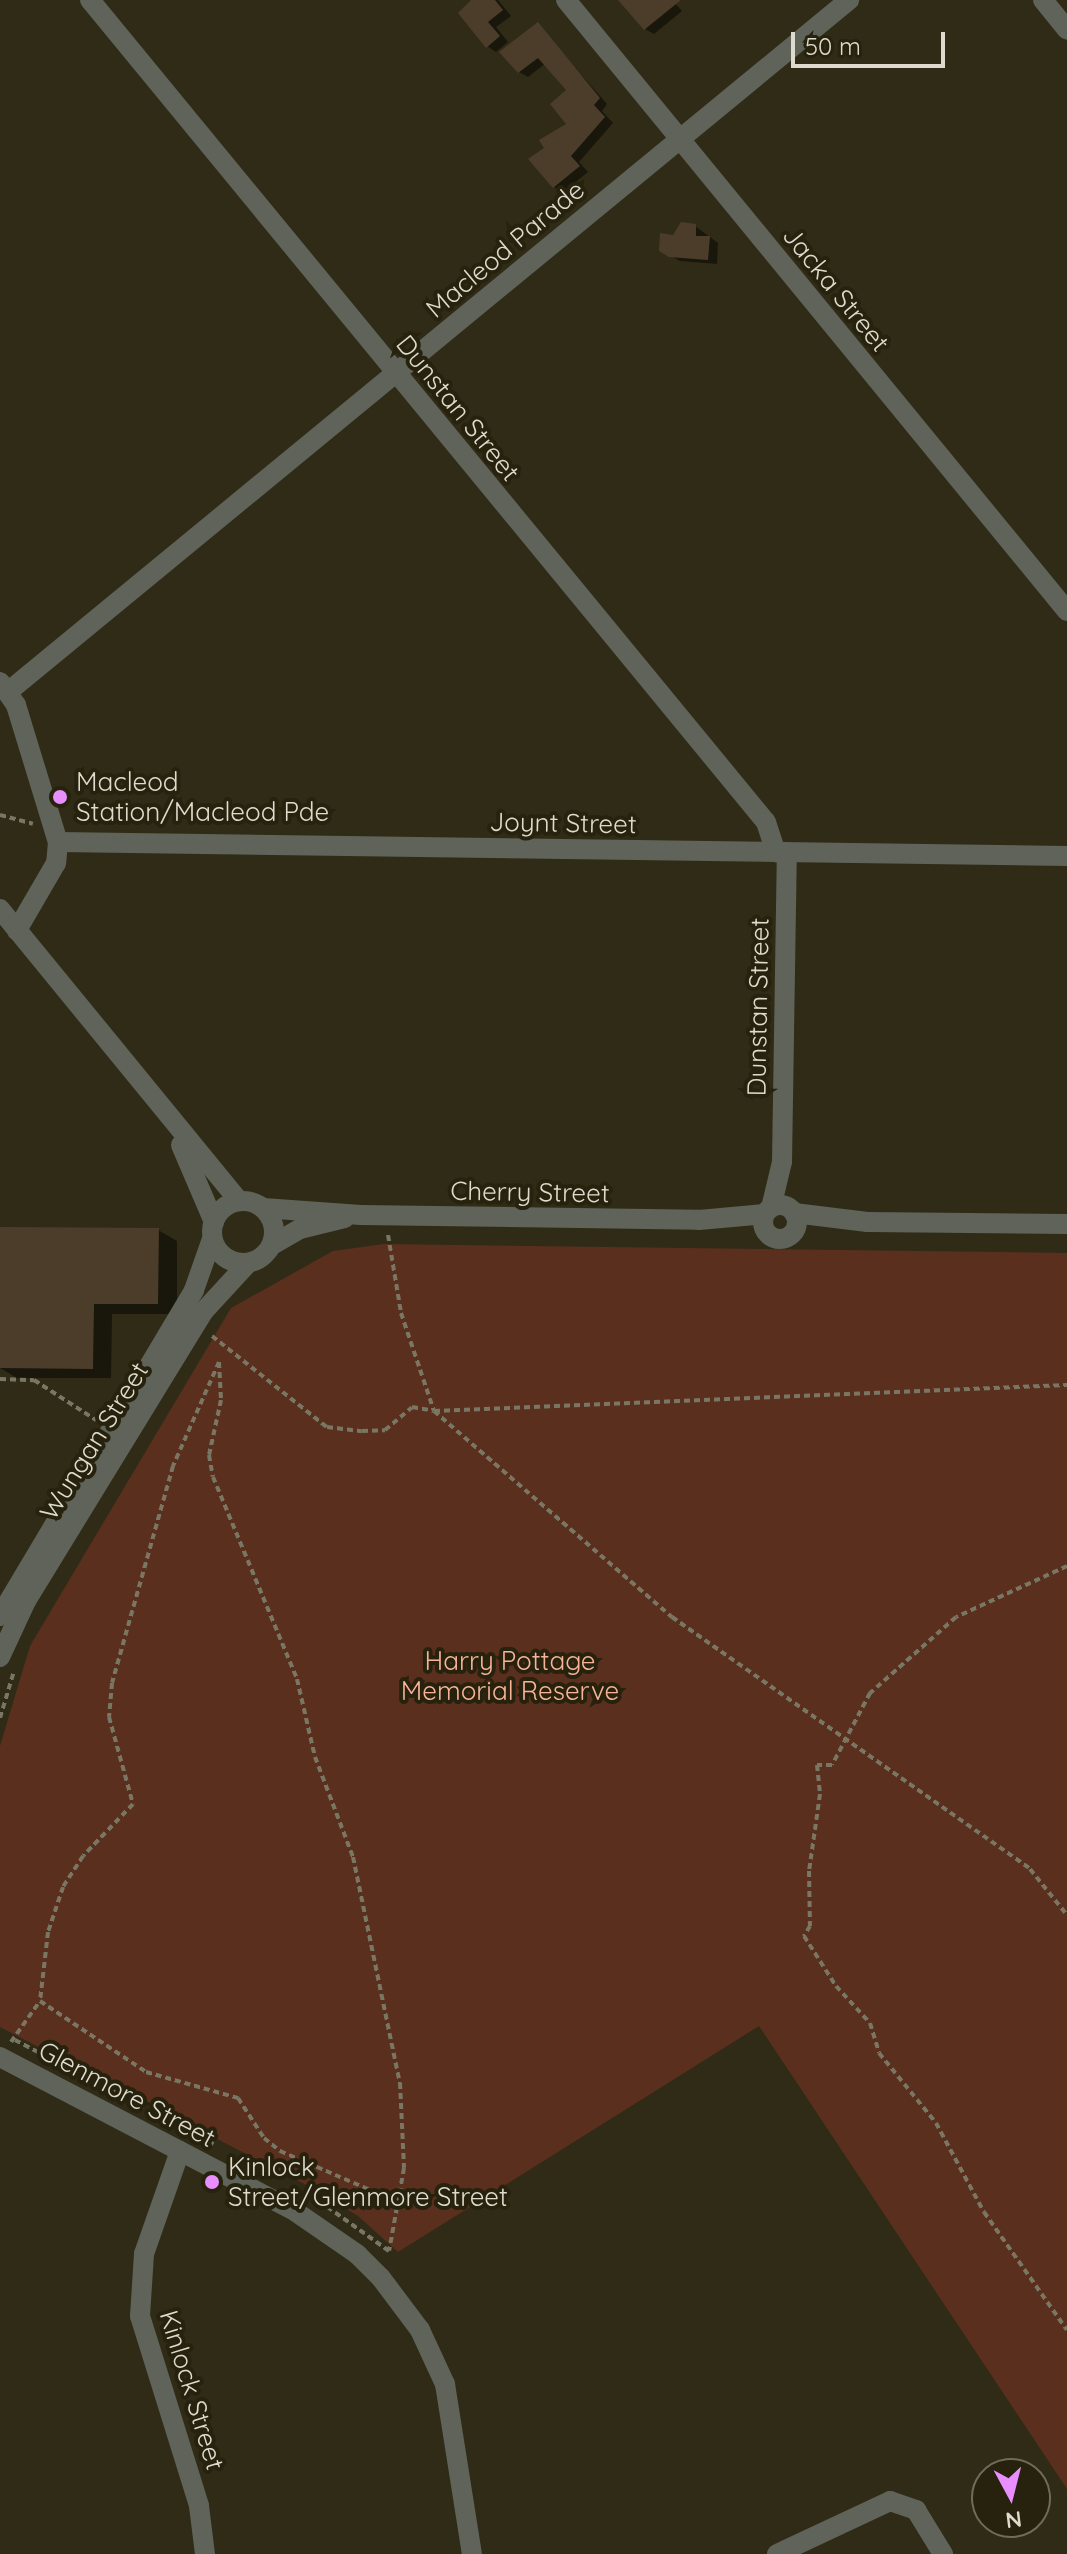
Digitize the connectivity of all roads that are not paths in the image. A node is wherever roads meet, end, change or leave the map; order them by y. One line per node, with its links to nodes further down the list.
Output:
1 (90, 0): 7 (street, Dunstan Street)
2 (566, 0): 6 (street, Jacka Street)
3 (849, 0): 6 (street, Macleod Parade)
4 (1043, 0): 5 (street)
5 (1067, 30)
6 (680, 139): 7 (street, Macleod Parade); 8 (street, Jacka Street)
7 (396, 373): 9 (street, Macleod Parade); 11 (street, Dunstan Street)
8 (1067, 611)
9 (4, 686): 10 (street)
10 (57, 834): 11 (street, Joynt Street); 14 (street)
11 (782, 852): 12 (street, Joynt Street); 19 (street, Dunstan Street)
12 (1067, 856)
13 (0, 909): 14 (street)
14 (17, 930): 15 (street)
15 (160, 1104): 16 (street); 22 (street)
16 (239, 1201): 17 (street); 22 (street)
17 (263, 1208): 18 (street, Cherry Street); 24 (street)
18 (361, 1215): 19 (street, Cherry Street); 24 (street, Cherry Street)
19 (778, 1216): 20 (street, Cherry Street); 23 (street, Dunstan Street)
20 (867, 1222): 21 (street, Cherry Street); 23 (street, Cherry Street)
21 (1067, 1224)
22 (213, 1230): 25 (street); 26 (street, Wungan Street)
23 (791, 1235)
24 (272, 1245): 25 (street)
25 (248, 1263): 27 (street, Wungan Street)
26 (0, 1616)
27 (0, 1657)
28 (2, 2058): 29 (street, Glenmore Street)
29 (180, 2151): 30 (street, Kinlock Street); 31 (street, Glenmore Street)
30 (205, 2554)
31 (472, 2554)
32 (777, 2554): 33 (street)
33 (943, 2554)

